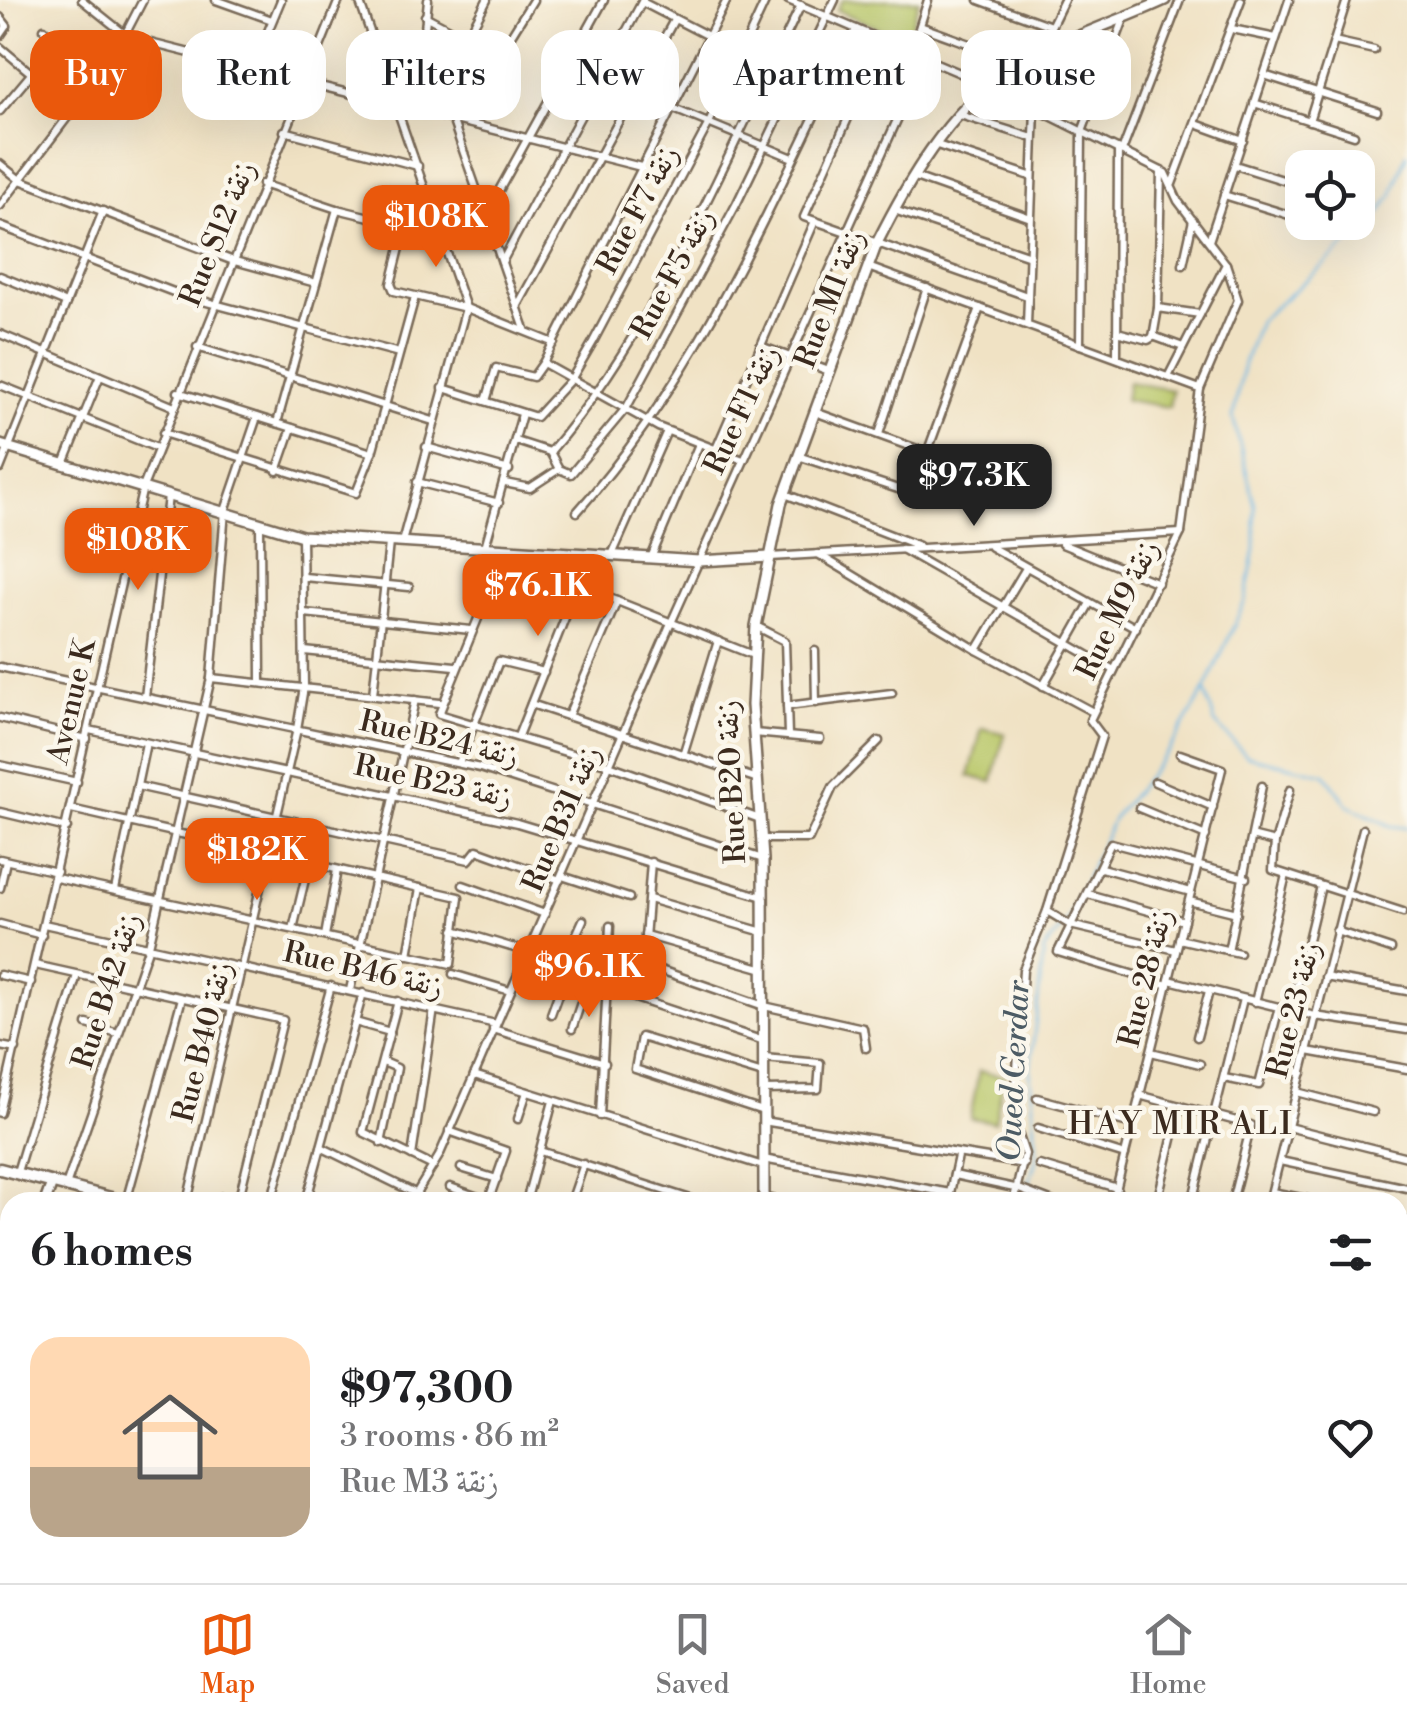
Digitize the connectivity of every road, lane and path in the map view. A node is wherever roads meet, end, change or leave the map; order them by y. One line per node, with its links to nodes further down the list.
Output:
1 (82, 0): 35 (street)
2 (143, 0): 36 (street)
3 (216, 0): 29 (street)
4 (281, 0): 29 (street)
5 (339, 0): 48 (street, Rue S12 زنقة)
6 (359, 0): 38 (street)
7 (428, 0): 25 (street)
8 (487, 0): 41 (street)
9 (533, 0): 42 (street)
10 (604, 0): 83 (street)
11 (727, 0): 43 (street)
12 (766, 0): 77 (street, Rue F7 زنقة)
13 (788, 0): 24 (street)
14 (835, 0): 27 (street, Rue F5 زنقة)
15 (928, 0): 31 (street)
16 (980, 0): 32 (street)
17 (1064, 0): 32 (street)
18 (1180, 0): 89 (street)
19 (1241, 0): 34 (street)
20 (1289, 0): 51 (street)
21 (1347, 0): 53 (street)
22 (642, 1): 30 (street); 87 (street)
23 (1160, 1): 28 (street, Rue M1 زنقة)
24 (800, 5): 27 (street); 81 (street)
25 (425, 16): 39 (street); 40 (street)
26 (0, 17): 50 (street)
27 (828, 17): 33 (street); 88 (street, Rue F5 زنقة)
28 (1124, 19): 47 (street, Rue M1 زنقة); 80 (street)
29 (272, 20): 37 (street)
30 (674, 20): 49 (street); 90 (street)
31 (920, 26): 45 (street); 52 (street)
32 (1051, 26): 46 (street)
33 (856, 28): 44 (street); 91 (street)
34 (1232, 28): 51 (street); 78 (street)
35 (120, 30)
36 (130, 30)
37 (268, 30)
38 (370, 30)
39 (424, 30)
40 (451, 30)
41 (470, 30)
42 (515, 30)
43 (713, 30)
44 (860, 30)
45 (919, 30)
46 (1050, 30)
47 (1099, 30)
48 (326, 31)
49 (699, 32)
50 (0, 36)
51 (1276, 38): 59 (street)
52 (961, 41)
53 (1334, 41): 55 (street); 60 (street)
54 (0, 47): 57 (street)
55 (1374, 50)
56 (699, 59): 61 (street)
57 (30, 73)
58 (30, 75): 63 (street)
59 (1264, 75): 60 (street); 62 (street)
60 (1318, 92): 65 (street); 76 (street)
61 (679, 99)
62 (1254, 103): 76 (street); 85 (street)
63 (0, 111)
64 (679, 111): 77 (street)
65 (1377, 111)
66 (960, 115): 84 (street); 86 (street, Rue M1 زنقة)
67 (67, 120): 99 (street)
68 (289, 120): 79 (street, Rue S12 زنقة)
69 (403, 120): 93 (street)
70 (454, 120): 83 (street); 109 (street)
71 (669, 120): 95 (street)
72 (847, 120): 112 (street)
73 (896, 120): 115 (street, Rue F1 زنقة)
74 (1032, 120): 84 (street)
75 (1057, 120): 80 (street)
76 (1309, 120): 82 (street)
77 (709, 123): 81 (street); 158 (street, Rue F7 زنقة)
78 (1196, 124): 85 (street); 102 (street)
79 (284, 132): 93 (street); 101 (street, Rue S12 زنقة)
80 (1082, 132): 89 (street); 145 (street)
81 (737, 135): 88 (street); 163 (street)
82 (1354, 136)
83 (528, 137): 87 (street); 109 (street)
84 (1033, 138): 97 (street)
85 (1243, 141): 94 (street)
86 (937, 145): 97 (street); 98 (street, Rue M1 زنقة)
87 (565, 146): 90 (street); 122 (street)
88 (763, 146): 91 (street); 168 (street, Rue F5 زنقة)
89 (1120, 150): 96 (street); 141 (street)
90 (600, 156): 95 (street); 133 (street)
91 (793, 158): 174 (street)
92 (0, 164): 99 (street)
93 (418, 166): 116 (street)
94 (1235, 166): 100 (street); 103 (street)
95 (645, 168): 144 (street)
96 (1161, 169): 102 (street); 136 (street)
97 (1030, 176): 110 (street)
98 (915, 178): 106 (street, Rue M1 زنقة); 110 (street)
99 (20, 180): 104 (street); 107 (street)
100 (1285, 181)
101 (262, 184): 105 (street); 121 (street, Rue S12 زنقة)
102 (1171, 185): 111 (street)
103 (1224, 194): 108 (street); 117 (street)
104 (0, 206)
105 (337, 209): 114 (street); 127 (street)
106 (893, 210): 118 (street, Rue M1 زنقة); 119 (street)
107 (102, 212): 120 (street); 121 (street)
108 (1285, 214)
109 (486, 215): 122 (street)
110 (1028, 216): 119 (street)
111 (1193, 220): 117 (street); 125 (street)
112 (815, 221): 115 (street); 146 (street)
113 (0, 226): 120 (street)
114 (405, 228): 116 (street); 130 (street)
115 (844, 232): 118 (street); 152 (street, Rue F1 زنقة)
116 (444, 235): 134 (street)
117 (1208, 241): 123 (street)
118 (876, 243): 124 (street, Rue M1 زنقة); 129 (street)
119 (1028, 255): 129 (street)
120 (84, 259): 131 (street); 132 (street)
121 (231, 260): 127 (street); 132 (street, Rue S12 زنقة)
122 (502, 262): 133 (street)
123 (1226, 264): 137 (street); 161 (street, Rue M9 زنقة)
124 (867, 266): 128 (street); 154 (street, Rue M1 زنقة)
125 (1183, 266)
126 (0, 276): 131 (street)
127 (316, 283): 139 (street)
128 (928, 288): 135 (street); 179 (street)
129 (1028, 296): 138 (street)
130 (415, 297): 134 (street); 150 (street)
131 (66, 303): 149 (street)
132 (214, 304): 139 (street); 147 (street, Rue S12 زنقة)
133 (517, 307): 140 (street)
134 (466, 308): 140 (street); 160 (street)
135 (980, 308): 138 (street); 188 (street)
136 (1158, 308): 137 (street); 143 (street)
137 (1200, 314): 148 (street)
138 (1027, 326): 145 (street)
139 (305, 328): 150 (street); 156 (street)
140 (524, 329): 144 (street)
141 (1117, 332): 143 (street); 151 (street)
142 (0, 334): 149 (street)
143 (1154, 336): 148 (street)
144 (554, 343): 153 (street)
145 (1080, 345): 151 (street)
146 (760, 346): 152 (street); 185 (street)
147 (197, 348): 156 (street); 162 (street, Rue S12 زنقة)
148 (1183, 348): 157 (street)
149 (45, 353): 155 (street); 164 (street)
150 (400, 353): 166 (street)
151 (1117, 358): 157 (street)
152 (791, 359): 154 (street); 191 (street, Rue F1 زنقة)
153 (544, 363): 158 (street); 165 (street)
154 (829, 372): 169 (street, Rue M1 زنقة)
155 (100, 376): 167 (street); 172 (street)
156 (290, 376): 166 (street); 175 (street)
157 (1168, 377): 161 (street)
158 (572, 378): 163 (street); 170 (street, Rue F7 زنقة)
159 (0, 384): 164 (street)
160 (443, 388): 165 (street); 173 (street)
161 (1200, 389): 206 (street, Rue M9 زنقة)
162 (178, 392): 167 (street, Rue S12 زنقة); 171 (street)
163 (600, 393): 168 (street); 186 (street)
164 (28, 395): 172 (street); 182 (street)
165 (486, 401): 170 (street)
166 (385, 405): 173 (street); 187 (street)
167 (172, 406): 178 (street, Rue S12 زنقة)
168 (627, 407): 174 (street); 194 (street, Rue F5 زنقة)
169 (815, 412): 179 (street); 189 (street, Rue M1 زنقة)
170 (522, 414): 180 (street)
171 (256, 417): 175 (street); 190 (street, Rue B42 زنقة)
172 (83, 418): 184 (street); 192 (street)
173 (433, 421): 183 (street)
174 (650, 422): 177 (street); 204 (street)
175 (277, 423): 176 (street)
176 (292, 428): 187 (street); 196 (street)
177 (667, 431): 181 (street); 218 (street)
178 (163, 433): 184 (street, Rue S12 زنقة); 190 (street)
179 (879, 434): 188 (street)
180 (516, 441): 186 (street); 195 (street)
181 (700, 444): 185 (street); 220 (street)
182 (3, 446): 192 (street); 193 (street)
183 (426, 447): 195 (street); 197 (street)
184 (157, 448): 199 (street, Rue S12 زنقة)
185 (716, 449): 191 (street)
186 (550, 452): 194 (street)
187 (372, 453): 196 (street)
188 (928, 453): 189 (street)
189 (798, 456): 201 (street, Rue M1 زنقة)
190 (242, 459): 196 (street); 203 (street, Rue B42 زنقة)
191 (743, 460): 221 (street, Rue F1 زنقة)
192 (64, 464): 199 (street)
193 (0, 469)
194 (559, 469): 198 (street, Rue F5 زنقة)
195 (509, 470): 198 (street)
196 (277, 471)
197 (418, 482): 202 (street); 210 (street)
198 (505, 483): 202 (street)
199 (143, 487): 200 (street); 251 (street, Avenue K)
200 (169, 494): 203 (street); 255 (street)
201 (785, 494): 213 (street); 219 (street, Rue M1 زنقة)
202 (499, 503): 214 (street)
203 (225, 511): 205 (street); 248 (street, Rue B42 زنقة)
204 (577, 512)
205 (260, 522): 207 (street); 249 (street)
206 (1181, 532): 209 (street); 224 (street, Rue M9 زنقة)
207 (302, 536): 208 (street); 223 (street, Rue B40 زنقة)
208 (389, 543): 210 (street); 225 (street)
209 (1060, 543): 211 (street); 224 (street)
210 (402, 544): 214 (street)
211 (990, 547): 213 (street); 222 (street)
212 (901, 548): 213 (street); 216 (street); 230 (street)
213 (924, 548)
214 (485, 549): 215 (street)
215 (506, 550): 217 (street); 236 (street)
216 (817, 553): 219 (street); 240 (street)
217 (590, 555): 218 (street); 226 (street)
218 (612, 556): 220 (street)
219 (770, 557): 221 (street); 234 (street, Rue B20 زنقة)
220 (650, 558): 221 (street)
221 (699, 561): 233 (street, Rue B31 زنقة)
222 (1026, 568): 229 (street); 230 (street)
223 (304, 577): 225 (street); 231 (street, Rue B40 زنقة)
224 (1158, 582): 235 (street, Rue M9 زنقة)
225 (385, 586): 227 (street); 232 (street)
226 (579, 586): 228 (street); 247 (street)
227 (410, 588)
228 (617, 601): 233 (street); 263 (street)
229 (1090, 603): 235 (street); 238 (street)
230 (1002, 609): 238 (street); 240 (street)
231 (304, 613): 232 (street); 241 (street, Rue B40 زنقة)
232 (382, 622): 236 (street); 243 (street)
233 (671, 622): 237 (street); 269 (street, Rue B31 زنقة)
234 (756, 626): 242 (street, Rue B20 زنقة); 259 (street)
235 (1136, 628): 246 (street, Rue M9 زنقة)
236 (472, 630): 244 (street)
237 (718, 641): 242 (street); 278 (street)
238 (1068, 644): 246 (street); 250 (street)
239 (815, 650): 257 (street)
240 (977, 650): 250 (street)
241 (304, 651): 243 (street); 252 (street, Rue B40 زنقة)
242 (753, 655): 267 (street, Rue B20 زنقة)
243 (379, 659): 244 (street); 254 (street)
244 (455, 666): 260 (street)
245 (0, 667): 251 (street, Rue B24 زنقة)
246 (1114, 670): 262 (street, Rue M9 زنقة)
247 (544, 672): 258 (street); 265 (street)
248 (210, 678): 249 (street); 261 (street, Rue B42 زنقة)
249 (261, 682): 252 (street)
250 (1044, 686): 262 (street)
251 (99, 687): 255 (street, Rue B24 زنقة); 268 (street, Avenue K)
252 (304, 687): 254 (street); 266 (street, Rue B40 زنقة)
253 (892, 692): 257 (street)
254 (374, 695): 256 (street)
255 (145, 696): 261 (street, Rue B24 زنقة)
256 (415, 700): 260 (street); 275 (street)
257 (816, 702): 259 (street)
258 (531, 704): 263 (street); 270 (street)
259 (787, 706): 271 (street)
260 (439, 707): 265 (street)
261 (203, 708): 266 (street, Rue B24 زنقة); 276 (street, Rue B42 زنقة)
262 (1093, 712): 333 (street, Rue M9 زنقة)
263 (568, 716): 269 (street)
264 (0, 718): 268 (street, Rue B23 زنقة)
265 (474, 722): 270 (street); 279 (street)
266 (297, 729): 275 (street, Rue B24 زنقة); 282 (street, Rue B40 زنقة)
267 (754, 733): 271 (street); 283 (street, Rue B20 زنقة)
268 (88, 734): 274 (street, Rue B23 زنقة); 284 (street, Avenue K)
269 (623, 734): 278 (street); 281 (street, Rue B31 زنقة)
270 (518, 736): 281 (street)
271 (788, 736): 272 (street)
272 (820, 740)
273 (879, 741): 304 (street)
274 (146, 743): 276 (street, Rue B23 زنقة); 286 (street)
275 (402, 751): 279 (street, Rue B24 زنقة); 290 (street)
276 (193, 753): 282 (street, Rue B23 زنقة); 289 (street, Rue B42 زنقة)
277 (1180, 754): 292 (street, Rue 28 زنقة)
278 (683, 755): 283 (street)
279 (459, 763): 291 (street, Rue B24 زنقة)
280 (0, 765): 284 (street)
281 (609, 765): 291 (street, Rue B31 زنقة); 297 (street)
282 (288, 774): 290 (street, Rue B23 زنقة); 296 (street, Rue B40 زنقة)
283 (759, 780): 297 (street, Rue B20 زنقة)
284 (77, 782): 294 (street, Avenue K)
285 (1154, 782): 292 (street)
286 (137, 786): 289 (street); 298 (street)
287 (1262, 786): 303 (street)
288 (1290, 790): 307 (street)
289 (182, 796): 296 (street); 301 (street, Rue B42 زنقة)
290 (393, 796): 305 (street); 306 (street, Rue B23 زنقة)
291 (591, 806): 306 (street, Rue B31 زنقة); 309 (street, Rue B24 زنقة)
292 (1214, 807): 302 (street, Rue 28 زنقة)
293 (1138, 808): 302 (street)
294 (70, 809): 298 (street); 299 (street, Avenue K)
295 (0, 812): 299 (street)
296 (277, 818): 305 (street); 308 (street, Rue B40 زنقة)
297 (762, 819): 304 (street, Rue B20 زنقة)
298 (129, 823): 301 (street); 325 (street)
299 (67, 828): 316 (street, Avenue K)
300 (1363, 829): 326 (street, Rue 23 زنقة)
301 (174, 833): 308 (street); 331 (street, Rue B42 زنقة)
302 (1206, 836): 313 (street, Rue 28 زنقة)
303 (1255, 837): 307 (street); 320 (street)
304 (762, 839): 309 (street, Rue B20 زنقة)
305 (383, 842): 318 (street); 319 (street)
306 (576, 842): 311 (street, Rue B23 زنقة); 319 (street, Rue B31 زنقة)
307 (1275, 842): 317 (street)
308 (269, 854): 312 (street); 338 (street, Rue B40 زنقة)
309 (763, 859): 329 (street, Rue B20 زنقة)
310 (3, 860): 316 (street); 323 (street)
311 (652, 862): 329 (street, Rue B23 زنقة); 332 (street)
312 (309, 863): 315 (street); 344 (street)
313 (1198, 864): 314 (street); 320 (street); 328 (street, Rue 28 زنقة)
314 (1101, 868): 327 (street); 328 (street)
315 (338, 870): 318 (street); 350 (street)
316 (56, 875): 325 (street); 341 (street, Avenue K)
317 (1286, 875): 322 (street); 383 (street)
318 (374, 878): 324 (street); 352 (street)
319 (561, 878): 330 (street); 336 (street, Rue B31 زنقة)
320 (1246, 878): 335 (street)
321 (463, 885): 336 (street)
322 (1322, 886): 326 (street); 388 (street)
323 (0, 888)
324 (420, 888): 345 (street); 359 (street)
325 (115, 890): 331 (street)
326 (1346, 893): 334 (street); 346 (street, Rue 23 زنقة)
327 (1088, 894): 339 (street); 342 (street)
328 (1190, 896): 335 (street); 339 (street, Rue 28 زنقة)
329 (763, 897): 347 (street, Rue B20 زنقة)
330 (630, 898)
331 (160, 899): 338 (street); 353 (street, Rue B42 زنقة)
332 (649, 899): 347 (street); 349 (street)
333 (1047, 910): 342 (street); 445 (street, Rue M9 زنقة)
334 (1402, 912)
335 (1237, 913): 356 (street)
336 (545, 914): 357 (street, Rue B31 زنقة)
337 (582, 920): 365 (street)
338 (254, 921): 344 (street); 362 (street, Rue B40 زنقة)
339 (1184, 921): 351 (street, Rue 28 زنقة)
340 (0, 924): 348 (street)
341 (44, 924): 348 (street, Avenue K); 353 (street, Rue B46 زنقة)
342 (1068, 924): 354 (street); 371 (street)
343 (610, 926): 374 (street)
344 (293, 929): 350 (street)
345 (454, 930): 357 (street); 359 (street)
346 (1336, 931): 355 (street); 368 (street, Rue 23 زنقة)
347 (764, 932): 363 (street, Rue B20 زنقة)
348 (42, 934): 361 (street, Avenue K)
349 (644, 935): 363 (street); 384 (street)
350 (325, 936): 352 (street)
351 (1180, 939): 354 (street, Rue 28 زنقة); 356 (street)
352 (361, 944): 359 (street); 375 (street)
353 (149, 946): 362 (street, Rue B46 زنقة); 373 (street, Rue B42 زنقة)
354 (1176, 950): 371 (street, Rue 28 زنقة)
355 (1391, 950)
356 (1228, 951): 358 (street)
357 (528, 952): 360 (street, Rue B31 زنقة)
358 (1239, 953)
359 (408, 956)
360 (524, 961): 365 (street); 376 (street, Rue B31 زنقة)
361 (34, 965): 367 (street); 369 (street, Avenue K)
362 (245, 966): 372 (street, Rue B46 زنقة); 387 (street, Rue B40 زنقة)
363 (764, 970): 384 (street, Rue B20 زنقة)
364 (453, 974): 376 (street)
365 (562, 974): 370 (street); 389 (street)
366 (0, 975): 369 (street)
367 (78, 975): 373 (street); 450 (street)
368 (1325, 976): 378 (street); 390 (street, Rue 23 زنقة)
369 (31, 982): 402 (street, Avenue K)
370 (588, 982): 374 (street); 394 (street)
371 (1169, 982): 377 (street); 404 (street, Rue 28 زنقة)
372 (331, 986): 375 (street, Rue B46 زنقة); 464 (street)
373 (136, 988): 380 (street); 397 (street, Rue B42 زنقة)
374 (608, 989): 399 (street); 407 (street)
375 (350, 990): 379 (street, Rue B46 زنقة)
376 (510, 990): 393 (street, Rue B31 زنقة)
377 (1209, 991): 381 (street); 398 (street)
378 (1407, 991)
379 (363, 993): 382 (street, Rue B46 زنقة); 391 (street)
380 (182, 998): 387 (street); 461 (street)
381 (1243, 999): 383 (street); 414 (street)
382 (398, 1001): 386 (street, Rue B46 زنقة); 396 (street)
383 (1255, 1002): 385 (street)
384 (764, 1006): 399 (street, Rue B20 زنقة); 401 (street)
385 (1278, 1008): 388 (street); 409 (street)
386 (434, 1009): 393 (street, Rue B46 زنقة); 439 (street)
387 (235, 1010): 462 (street, Rue B40 زنقة); 463 (street)
388 (1292, 1010): 390 (street)
389 (551, 1014)
390 (1315, 1016): 395 (street); 403 (street, Rue 23 زنقة)
391 (356, 1022): 396 (street); 436 (street)
392 (87, 1024): 397 (street)
393 (494, 1027): 407 (street, Rue B46 زنقة); 412 (street, Rue B31 زنقة)
394 (572, 1029)
395 (1407, 1030)
396 (390, 1032): 406 (street)
397 (118, 1033): 454 (street, Rue B42 زنقة)
398 (1196, 1037)
399 (764, 1040): 405 (street, Rue B20 زنقة)
400 (0, 1046): 402 (street)
401 (866, 1048)
402 (16, 1049): 418 (street, Avenue K)
403 (1307, 1050): 410 (street); 411 (street, Rue 23 زنقة)
404 (1151, 1052): 408 (street); 419 (street, Rue 28 زنقة)
405 (764, 1058): 413 (street, Rue B20 زنقة); 415 (street)
406 (382, 1062): 435 (street); 435 (street)
407 (605, 1063): 425 (street)
408 (1200, 1064)
409 (1266, 1064): 411 (street); 414 (street)
410 (1407, 1069)
411 (1302, 1072): 417 (street, Rue 23 زنقة)
412 (474, 1075): 416 (street); 434 (street, Rue B31 زنقة)
413 (764, 1075): 415 (street, Rue B20 زنقة); 426 (street)
414 (1224, 1078): 427 (street)
415 (764, 1090): 426 (street, Rue B20 زنقة)
416 (527, 1092): 421 (street); 428 (street)
417 (1297, 1092): 423 (street); 432 (street, Rue 23 زنقة)
418 (2, 1093): 424 (street, Avenue K)
419 (1140, 1095): 422 (street); 430 (street, Rue 28 زنقة)
420 (1037, 1098): 430 (street)
421 (553, 1101): 425 (street); 437 (street)
422 (1180, 1106): 427 (street); 478 (street)
423 (1373, 1112)
424 (0, 1113)
425 (600, 1116): 443 (street)
426 (763, 1116): 440 (street); 443 (street, Rue B20 زنقة)
427 (1214, 1116): 429 (street); 479 (street)
428 (518, 1119)
429 (1240, 1122)
430 (1132, 1124): 438 (street, Rue 28 زنقة)
431 (1251, 1125): 480 (street)
432 (1288, 1127): 441 (street); 442 (street, Rue 23 زنقة)
433 (1038, 1128): 438 (street)
434 (449, 1131): 447 (street, Rue B31 زنقة); 452 (street)
435 (381, 1143): 439 (street)
436 (321, 1147): 465 (street); 466 (street)
437 (540, 1151): 444 (street); 470 (street)
438 (1125, 1155): 456 (street, Rue 28 زنقة)
439 (412, 1156): 447 (street)
440 (958, 1156): 445 (street); 451 (street)
441 (1407, 1157)
442 (1280, 1161): 457 (street); 481 (street, Rue 23 زنقة)
443 (763, 1162): 473 (street, Rue B20 زنقة); 474 (street)
444 (584, 1164): 471 (street); 472 (street)
445 (1024, 1164): 458 (street, Rue M9 زنقة)
446 (1039, 1165): 456 (street)
447 (433, 1166): 467 (street, Rue B31 زنقة)
448 (461, 1168): 452 (street)
449 (0, 1170): 450 (main road)
450 (16, 1174): 453 (main road)
451 (954, 1175): 458 (street); 475 (street)
452 (497, 1179): 469 (street)
453 (52, 1183): 454 (main road); 459 (street)
454 (66, 1186): 460 (main road)
455 (450, 1187): 468 (street)
456 (1116, 1188): 477 (street, Rue 28 زنقة)
457 (1407, 1188)
458 (1020, 1190): 476 (street)
459 (49, 1192)
460 (88, 1192)
461 (129, 1192)
462 (190, 1192)
463 (241, 1192)
464 (274, 1192)
465 (309, 1192)
466 (413, 1192)
467 (418, 1192)
468 (463, 1192)
469 (492, 1192)
470 (529, 1192)
471 (574, 1192)
472 (669, 1192)
473 (763, 1192)
474 (918, 1192)
475 (950, 1192)
476 (1025, 1192)
477 (1115, 1192)
478 (1158, 1192)
479 (1195, 1192)
480 (1234, 1192)
481 (1272, 1192)

